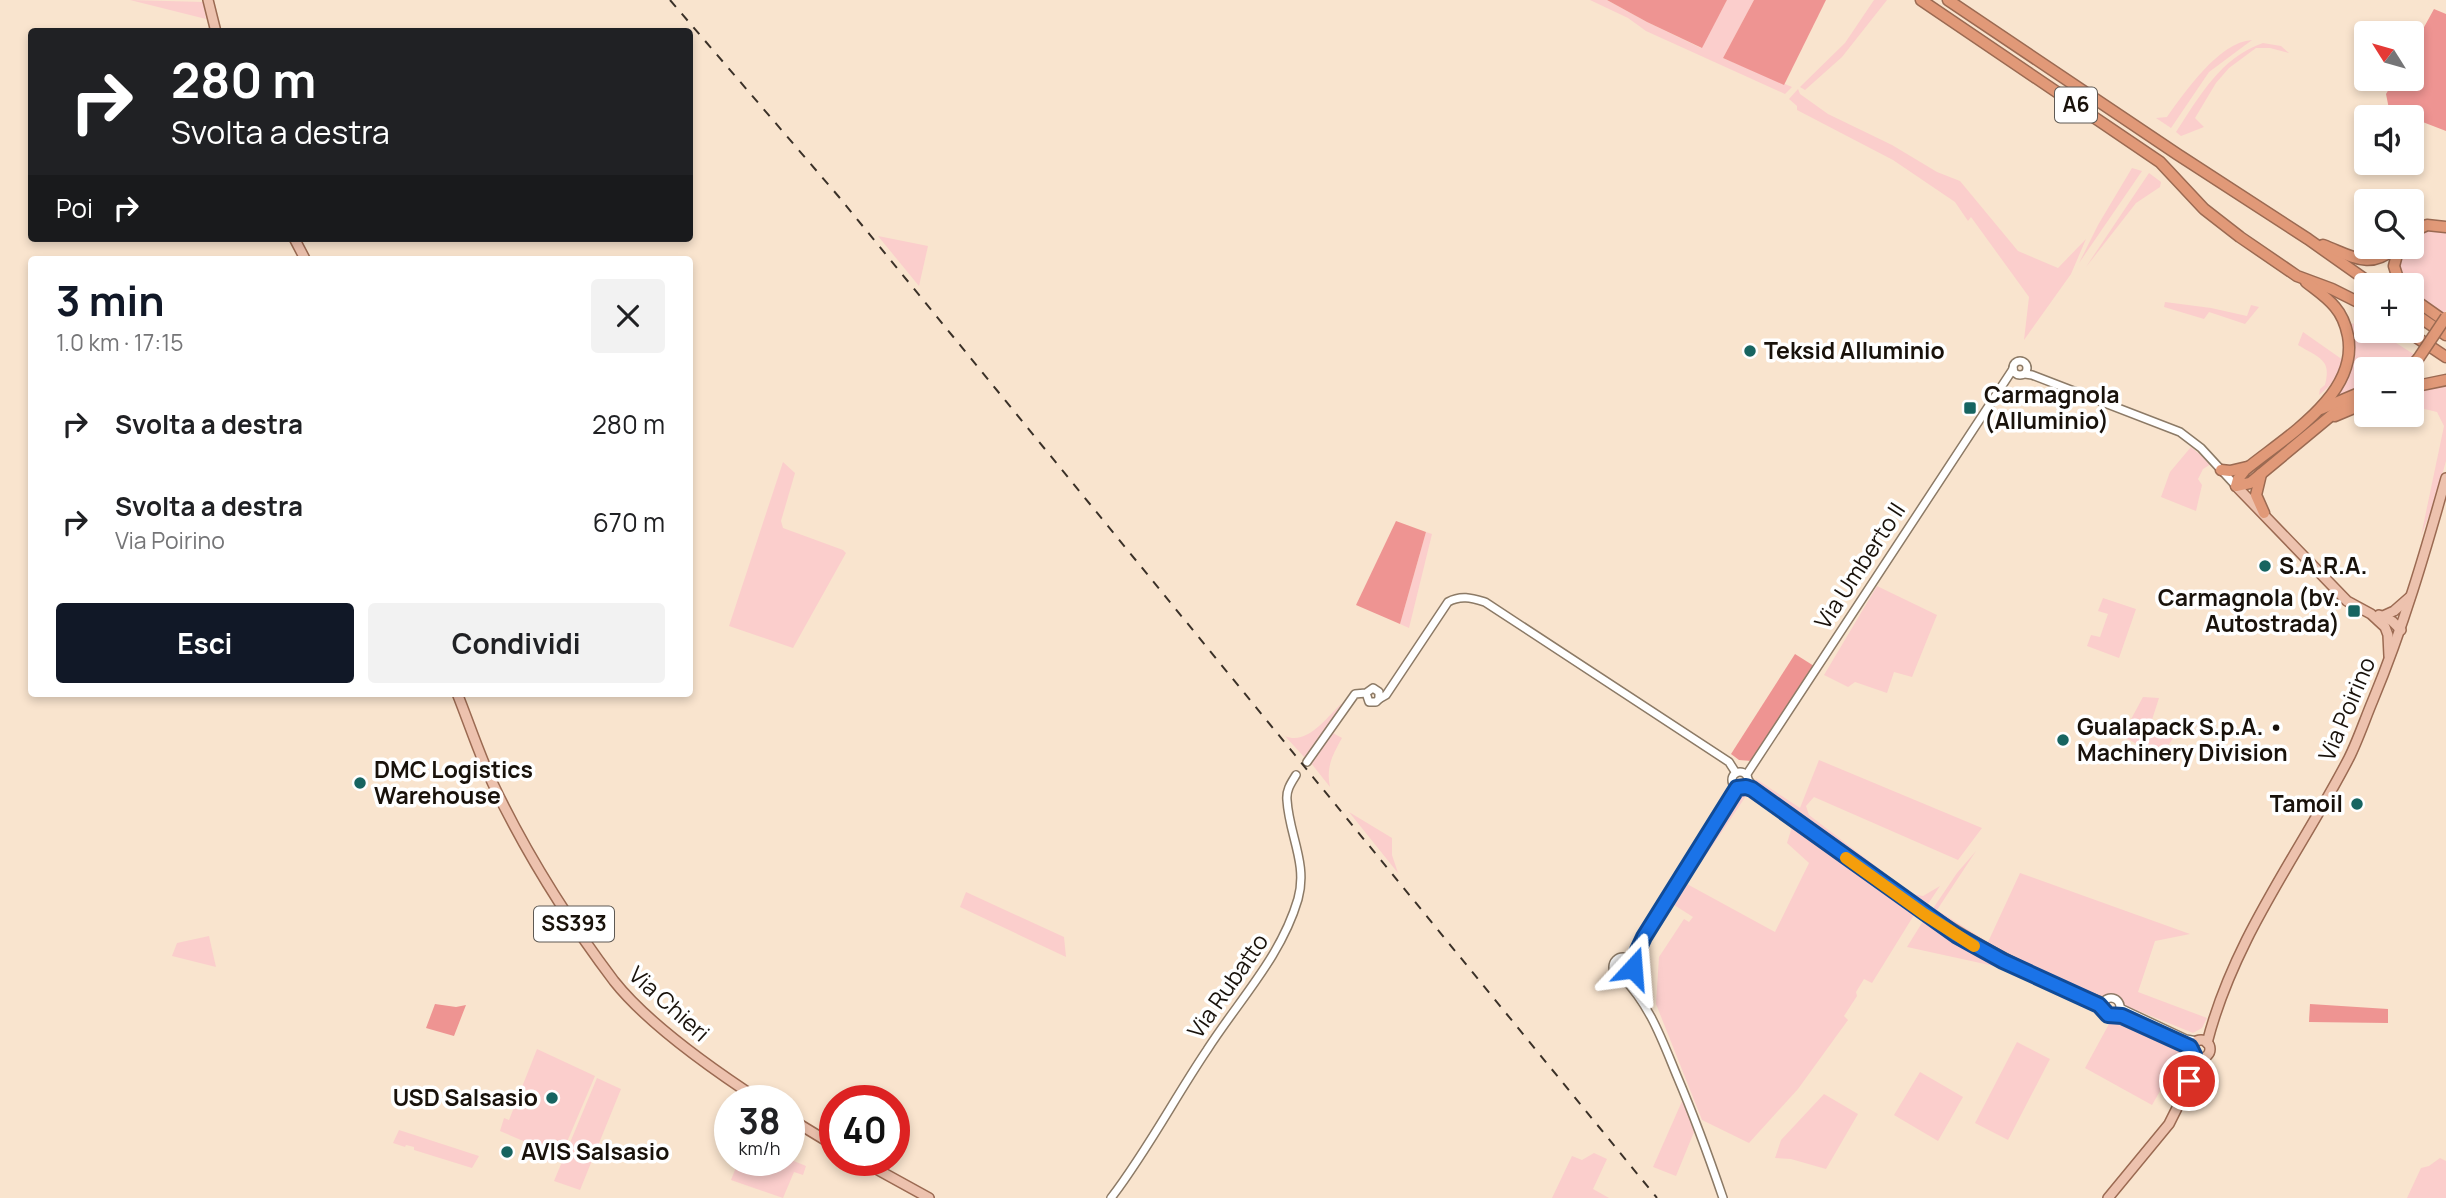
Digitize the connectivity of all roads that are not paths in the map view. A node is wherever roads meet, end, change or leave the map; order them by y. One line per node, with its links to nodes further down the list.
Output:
1 (208, 0): 4 (main road)
2 (1921, 0): 10 (highway, A6)
3 (1948, 0): 7 (highway, A6)
4 (215, 28)
5 (2424, 226): 6 (highway)
6 (2446, 227)
7 (2308, 239): 8 (highway); 9 (highway, A6)
8 (2354, 256)
9 (2355, 273)
10 (2298, 276): 11 (highway, A6); 24 (highway)
11 (2354, 300)
12 (2424, 305): 13 (highway)
13 (2446, 319): 17 (highway, bridge)
14 (2424, 320): 15 (highway)
15 (2446, 335)
16 (2424, 343): 18 (highway)
17 (2419, 357)
18 (2446, 358)
19 (2446, 380): 20 (highway)
20 (2424, 385)
21 (2354, 396): 24 (highway)
22 (2354, 399): 25 (highway)
23 (2354, 408): 25 (highway)
24 (2319, 411): 26 (highway)
25 (2328, 419): 28 (highway)
26 (2251, 465): 27 (highway); 30 (highway)
27 (2221, 470): 30 (street); 42 (street, Via Umberto II)
28 (2262, 472): 30 (highway); 31 (highway)
29 (2446, 478): 32 (main road, Via Poirino)
30 (2236, 486): 31 (main road)
31 (2263, 513): 33 (main road)
32 (2412, 596): 34 (main road); 36 (main road, Via Poirino)
33 (2371, 614): 34 (main road); 35 (main road)
34 (2383, 616): 36 (main road)
35 (2385, 627): 36 (main road); 37 (main road)
36 (2401, 629): 37 (main road, Via Poirino)
37 (2389, 662): 50 (main road, Via Poirino)
38 (459, 697): 51 (main road, Via Chieri / SS393)
39 (1307, 762): 40 (street)
40 (1736, 773): 42 (street); 42 (street)
41 (1296, 775): 54 (street, Via Rubatto)
42 (1745, 783): 43 (street, Via Umberto II); 48 (street)
43 (1644, 937): 44 (street, Via Umberto II); 45 (street, Via Umberto II)
44 (1625, 957): 45 (street); 46 (street)
45 (1632, 967): 46 (street); 47 (street)
46 (1622, 977): 47 (street)
47 (1643, 1002): 55 (street)
48 (2104, 1004): 49 (street); 49 (street)
49 (2118, 1011): 50 (street)
50 (2199, 1048): 56 (main road, Via Poirino)
51 (739, 1085)
52 (889, 1176): 53 (main road)
53 (929, 1198)
54 (1111, 1198)
55 (1723, 1198)
56 (2108, 1198)

